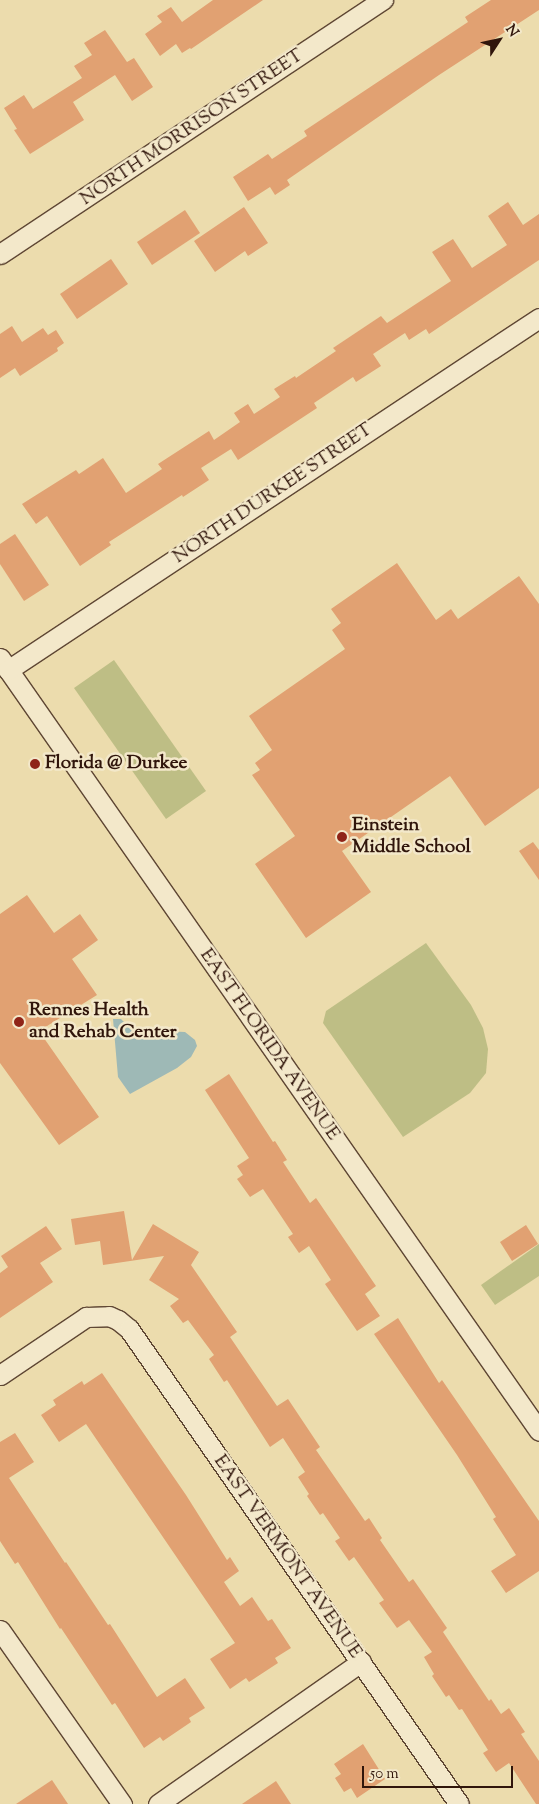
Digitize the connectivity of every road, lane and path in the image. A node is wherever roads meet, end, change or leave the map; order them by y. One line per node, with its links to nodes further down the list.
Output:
1 (383, 0): 2 (street, NORTH MORRISON STREET)
2 (0, 254)
3 (539, 318): 4 (street, NORTH DURKEE STREET)
4 (4, 664): 6 (street, EAST FLORIDA AVENUE)
5 (0, 1375): 8 (street, EAST VERMONT AVENUE)
6 (539, 1431)
7 (0, 1630): 9 (street)
8 (361, 1662): 10 (street); 11 (street, EAST VERMONT AVENUE)
9 (122, 1804)
10 (158, 1804)
11 (459, 1804)

